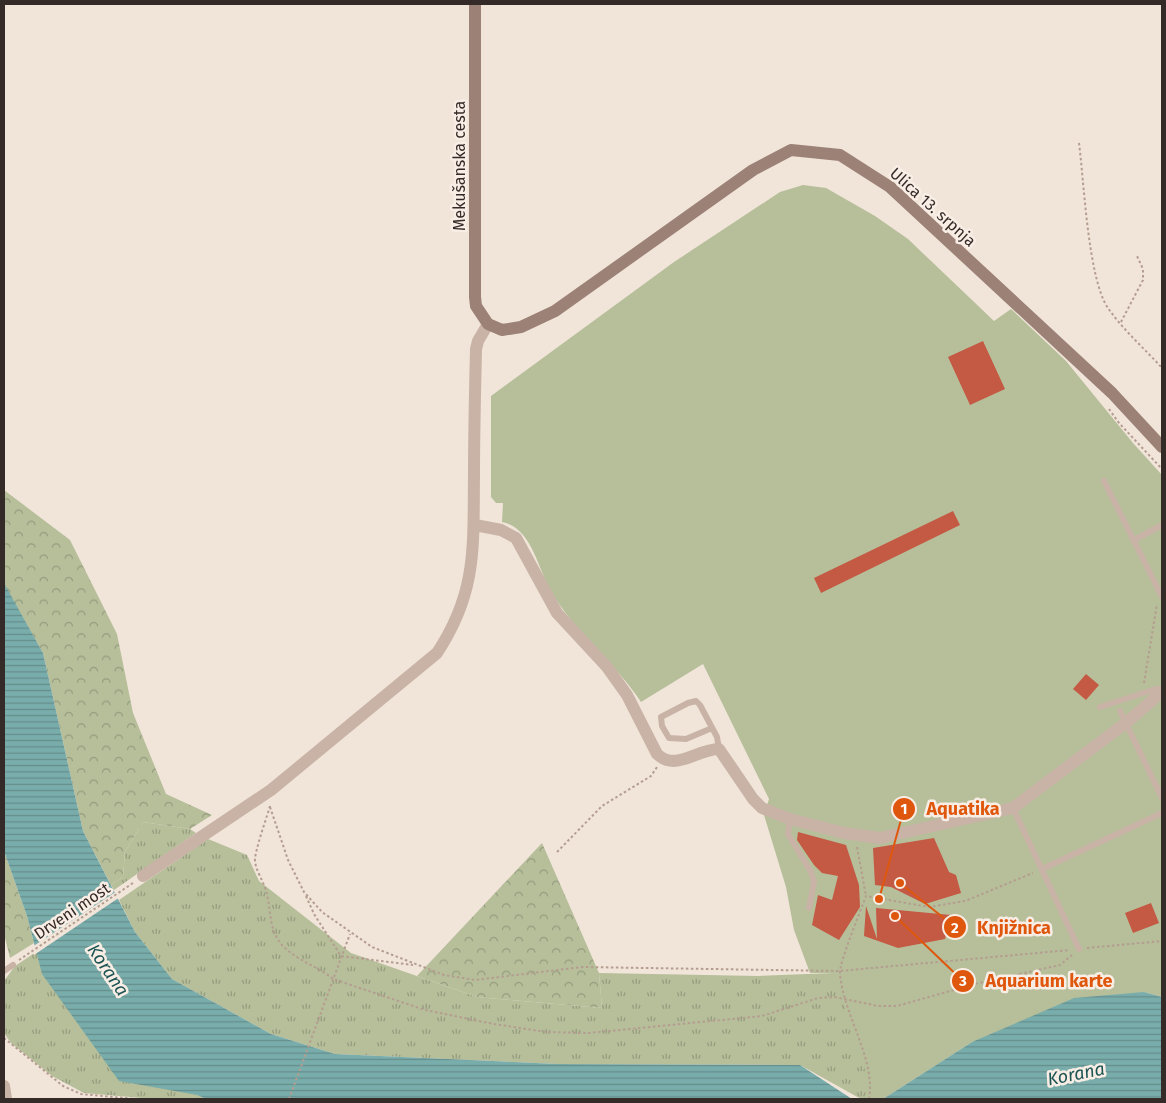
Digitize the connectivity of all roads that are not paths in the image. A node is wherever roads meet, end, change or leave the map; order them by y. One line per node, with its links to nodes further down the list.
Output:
1 (475, 4): 2 (street, Mekušanska cesta)
2 (488, 324): 3 (street, Ulica 13. srpnja); 5 (street)
3 (1162, 447)
4 (1104, 481): 7 (lane)
5 (475, 525): 13 (street); 19 (street)
6 (1162, 526): 7 (lane)
7 (1134, 540): 8 (lane)
8 (1160, 599)
9 (1162, 691): 10 (lane); 11 (street)
10 (1100, 707)
11 (1124, 716): 14 (lane); 15 (street)
12 (712, 728): 12 (lane); 13 (lane)
13 (719, 750): 17 (street)
14 (1162, 798)
15 (1013, 808): 17 (street); 18 (lane)
16 (1162, 813): 18 (lane)
17 (790, 819): 20 (lane)
18 (1042, 869): 21 (lane)
19 (143, 876)
20 (809, 908)
21 (1079, 949)
22 (13, 964): 23 (lane)
23 (4, 971)
24 (4, 1086): 25 (street)
25 (6, 1099)

